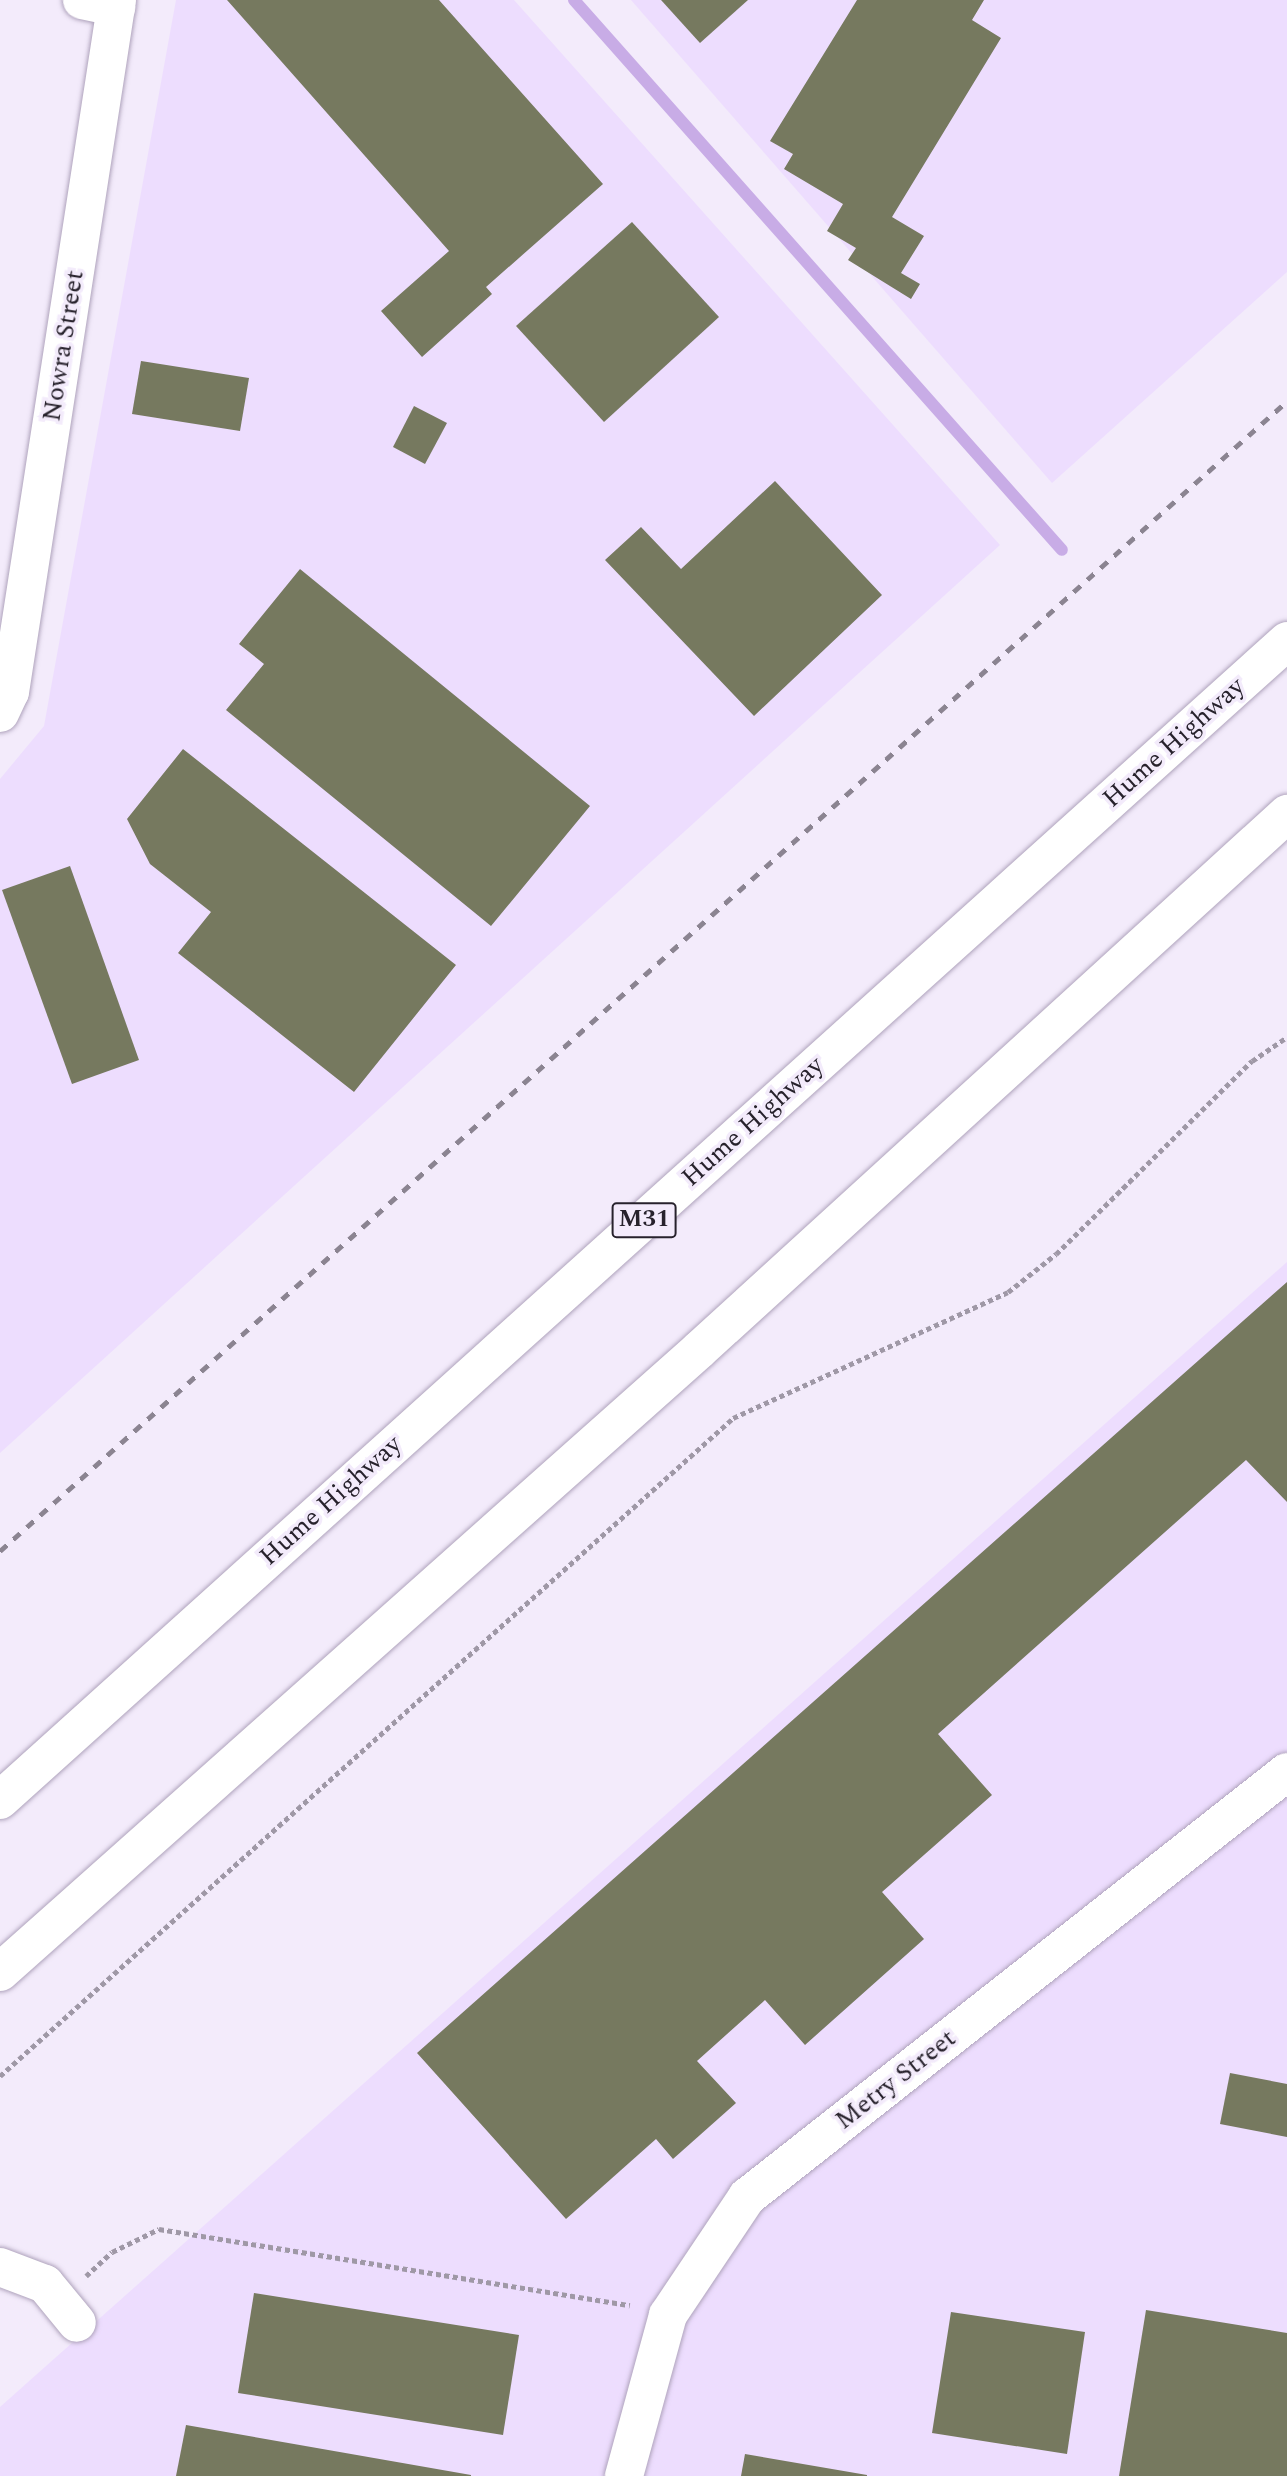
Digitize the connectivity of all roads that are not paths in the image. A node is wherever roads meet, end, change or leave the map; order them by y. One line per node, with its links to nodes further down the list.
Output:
1 (105, 2): 2 (main road, Nowra Street)
2 (14, 577): 4 (main road, Nowra Street)
3 (1287, 641): 7 (main road, Hume Highway / M31)
4 (5, 703)
5 (1287, 814): 8 (main road)
6 (1287, 1772): 11 (main road, Metry Street)
7 (0, 1800)
8 (0, 1972)
9 (0, 2267): 10 (main road)
10 (68, 2313)
11 (624, 2476)

